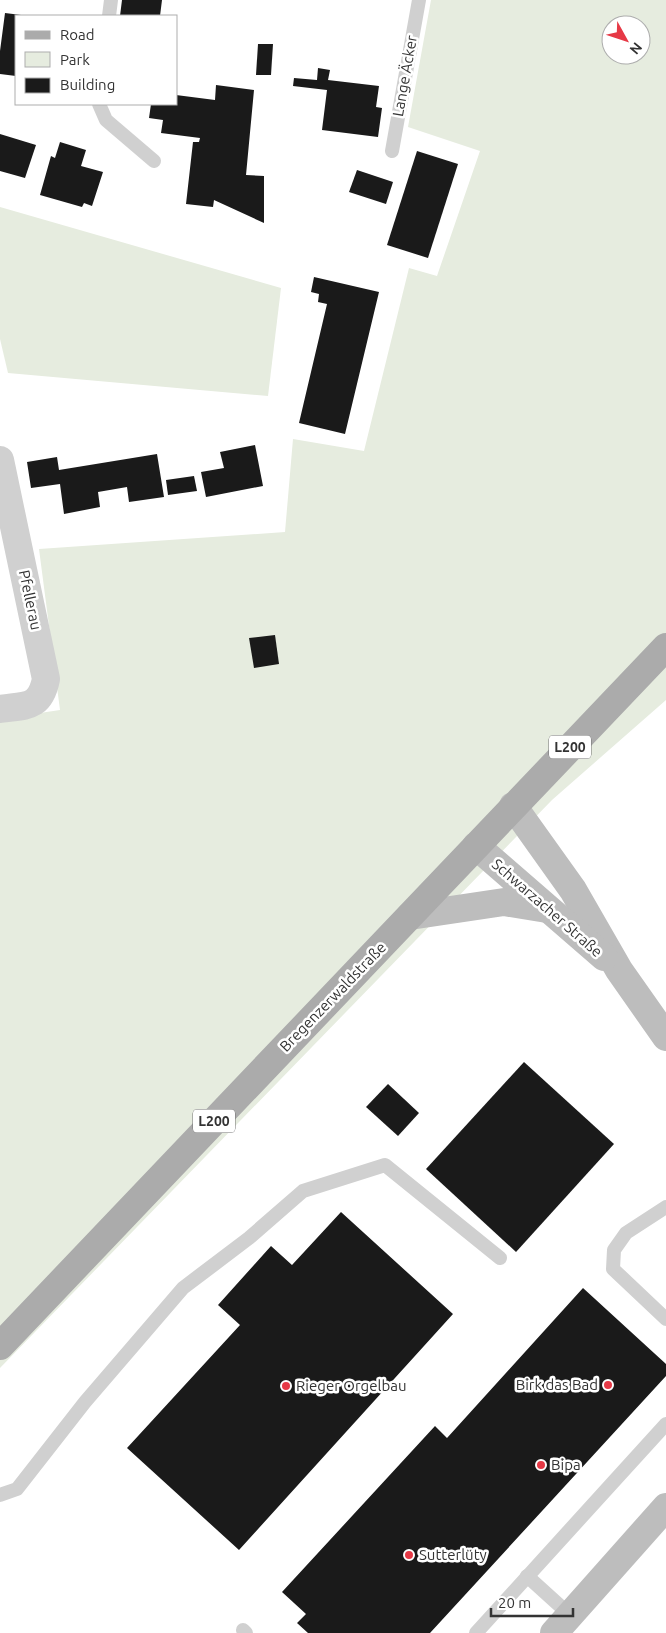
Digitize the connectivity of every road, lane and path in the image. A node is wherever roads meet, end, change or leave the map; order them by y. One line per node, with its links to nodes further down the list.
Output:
1 (111, 0): 3 (lane)
2 (419, 0): 5 (lane, Lange Äcker)
3 (109, 15)
4 (99, 105): 6 (lane)
5 (392, 151)
6 (154, 161)
7 (0, 460): 9 (street, Pfellerau)
8 (666, 646): 10 (main road, Bregenzerwaldstraße / L200)
9 (0, 709)
10 (513, 806): 11 (main road, Bregenzerwaldstraße / L200); 14 (main road, Schwarzacher Straße)
11 (476, 846): 12 (main road, Schwarzacher Straße); 13 (main road, Bregenzerwaldstraße / L200)
12 (548, 910): 13 (main road); 14 (main road, Schwarzacher Straße)
13 (410, 916): 19 (main road, Bregenzerwaldstraße / L200)
14 (618, 970): 15 (main road, Schwarzacher Straße)
15 (666, 1037)
16 (666, 1207): 18 (lane)
17 (500, 1258): 21 (lane)
18 (666, 1319)
19 (0, 1346)
20 (666, 1424): 23 (lane)
21 (0, 1495)
22 (666, 1506): 24 (main road)
23 (527, 1576): 24 (lane); 25 (lane)
24 (562, 1624)
25 (476, 1633)

